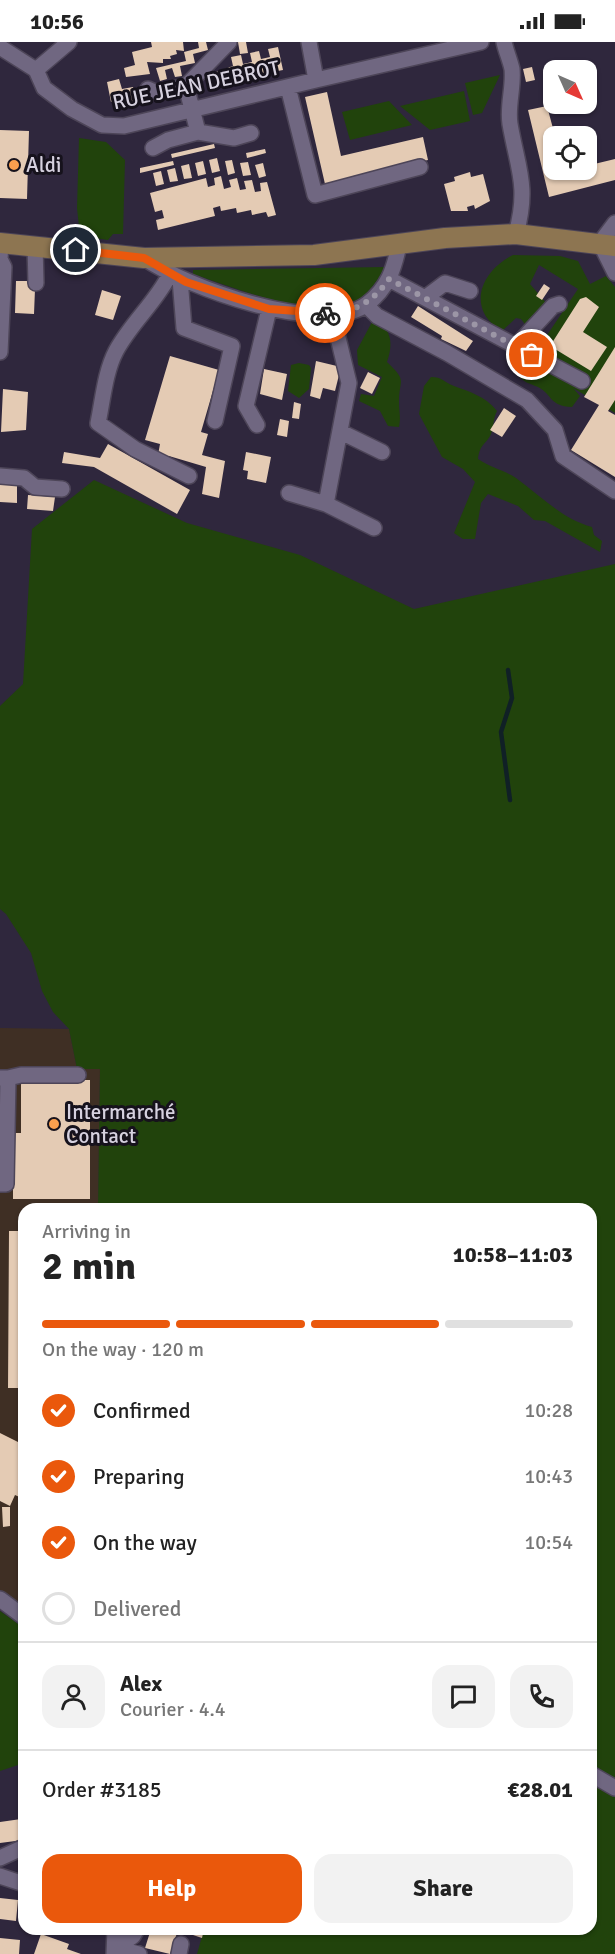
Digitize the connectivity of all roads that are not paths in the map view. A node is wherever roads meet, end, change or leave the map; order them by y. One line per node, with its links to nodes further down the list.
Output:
1 (69, 42): 7 (street)
2 (229, 42): 9 (street)
3 (309, 42): 8 (street)
4 (481, 42): 8 (street, RUE JEAN DEBROT)
5 (504, 42): 18 (street)
6 (0, 47): 7 (street)
7 (36, 70): 12 (street, RUE JEAN DEBROT)
8 (316, 80): 10 (street, RUE JEAN DEBROT)
9 (186, 86): 11 (street); 12 (street)
10 (288, 87): 12 (street, RUE JEAN DEBROT); 16 (street)
11 (148, 89)
12 (192, 110): 13 (street)
13 (198, 132): 14 (street); 15 (street)
14 (251, 133)
15 (153, 148)
16 (420, 167)
17 (615, 223): 20 (street)
18 (516, 234): 19 (main road); 20 (main road)
19 (399, 244): 23 (main road); 26 (street)
20 (608, 244): 24 (street)
21 (35, 246): 22 (main road); 23 (main road); 27 (street)
22 (0, 251): 35 (street)
23 (144, 258): 25 (street)
24 (615, 273)
25 (175, 276): 32 (street); 37 (street); 42 (street)
26 (389, 279): 29 (street); 31 (street)
27 (36, 283)
28 (470, 291): 29 (street)
29 (425, 298): 34 (street)
30 (558, 304): 34 (street)
31 (366, 305): 33 (street); 44 (street)
32 (269, 309): 33 (street); 38 (street)
33 (332, 313): 39 (street)
34 (516, 346): 36 (street)
35 (0, 352)
36 (582, 381)
37 (215, 421)
38 (257, 425)
39 (342, 432): 40 (street); 46 (street)
40 (382, 452)
41 (0, 476): 43 (street)
42 (189, 476)
43 (62, 489)
44 (615, 491)
45 (289, 493): 46 (street)
46 (326, 504): 47 (street)
47 (374, 528)
48 (78, 1076): 49 (street)
49 (4, 1078): 50 (street)
50 (4, 1109): 51 (street)
51 (3, 1150): 52 (street)
52 (0, 1184)
53 (0, 1599): 54 (street)
54 (18, 1612)
55 (597, 1778): 56 (street)
56 (615, 1788)
57 (18, 1850): 58 (street)
58 (0, 1858)
59 (0, 1876): 60 (street)
60 (18, 1882)
61 (115, 1935): 63 (street)
62 (133, 1935): 63 (street)
63 (115, 1951): 64 (street)
64 (139, 1954)

